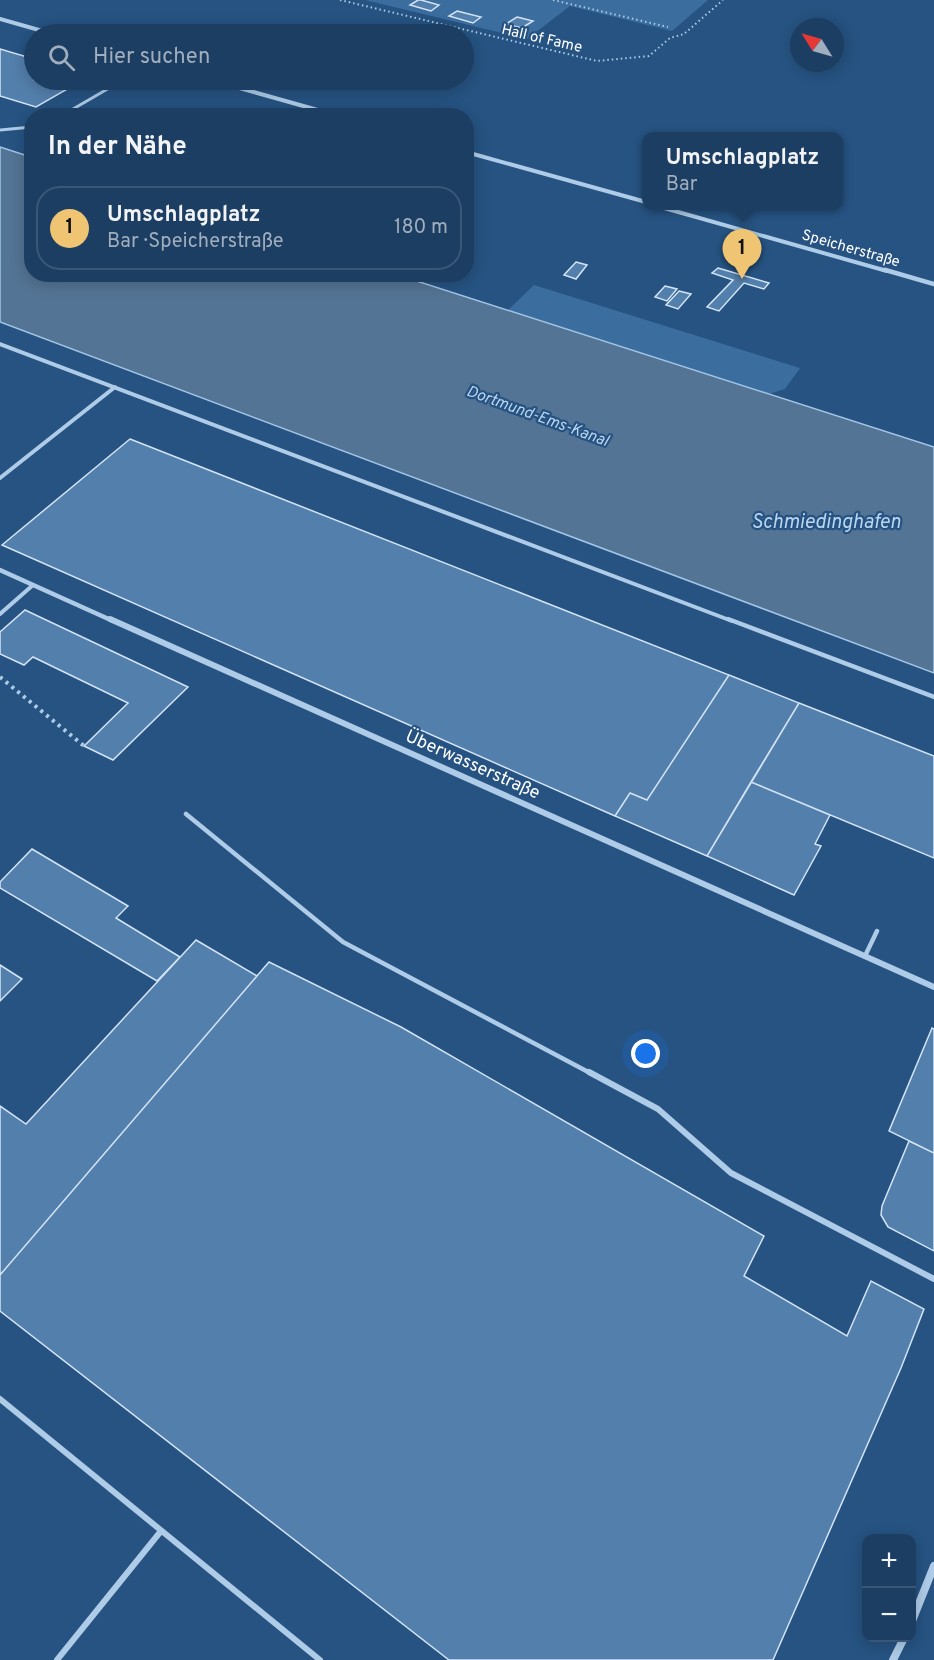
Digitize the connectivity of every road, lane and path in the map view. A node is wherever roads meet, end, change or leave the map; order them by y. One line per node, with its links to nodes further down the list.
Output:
1 (340, 0): 5 (path, Hall of Fame)
2 (553, 0): 7 (path)
3 (723, 0): 8 (path, Hall of Fame)
4 (0, 19): 6 (street)
5 (441, 24)
6 (24, 26)
7 (668, 27)
8 (474, 32)
9 (106, 90): 11 (lane)
10 (247, 90): 12 (street)
11 (75, 108)
12 (311, 108)
13 (24, 129): 14 (lane)
14 (0, 130)
15 (474, 154): 16 (street)
16 (642, 201)
17 (671, 210): 18 (street, Speicherstraße)
18 (934, 284)
19 (0, 344): 20 (lane)
20 (115, 387): 21 (lane); 26 (lane)
21 (0, 478)
22 (0, 570): 23 (street, Überwasserstraße)
23 (33, 585): 24 (lane); 30 (street, Überwasserstraße)
24 (0, 614)
25 (0, 677): 27 (path)
26 (934, 697)
27 (84, 746)
28 (186, 814): 32 (lane)
29 (877, 931): 30 (lane)
30 (865, 956): 31 (street, Überwasserstraße)
31 (934, 987)
32 (934, 1279)
33 (0, 1399): 34 (lane)
34 (161, 1531): 38 (lane); 39 (lane)
35 (934, 1566): 36 (street)
36 (916, 1611)
37 (902, 1642): 40 (street)
38 (57, 1660)
39 (320, 1660)
40 (893, 1660)

